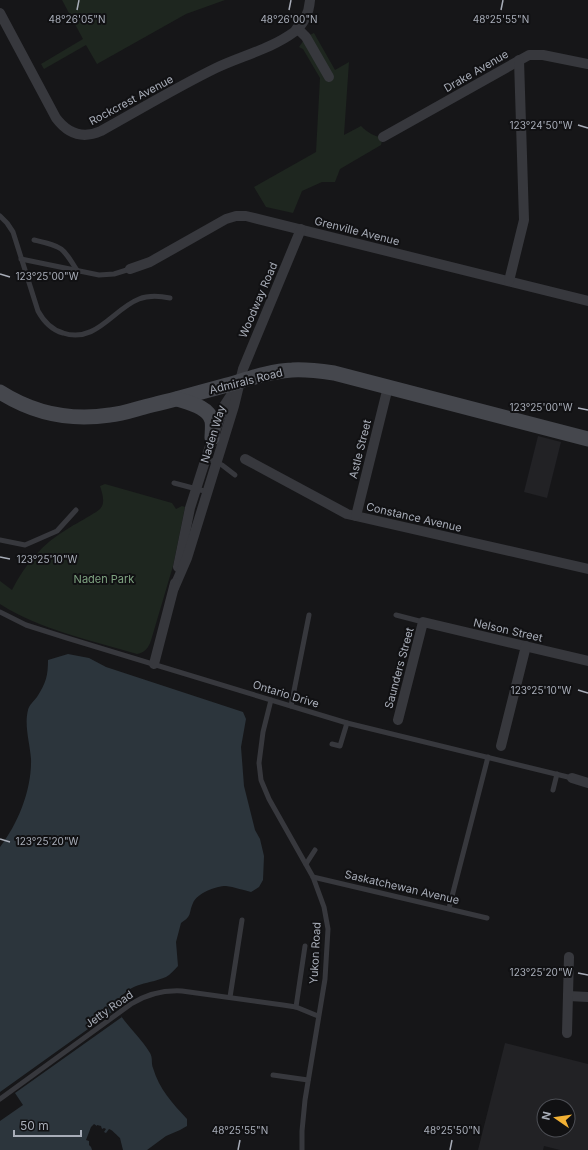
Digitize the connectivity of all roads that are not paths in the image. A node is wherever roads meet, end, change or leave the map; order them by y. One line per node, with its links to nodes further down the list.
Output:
1 (310, 0): 3 (street)
2 (0, 13): 3 (street, Rockcrest Avenue)
3 (298, 28): 6 (street)
4 (519, 60): 5 (street, Drake Avenue); 7 (street, Drake Avenue); 16 (street)
5 (588, 64)
6 (329, 77)
7 (383, 137)
8 (0, 216): 11 (lane)
9 (301, 229): 13 (street, Grenville Avenue); 16 (street, Grenville Avenue); 19 (street, Woodway Road)
10 (34, 240): 15 (lane)
11 (21, 259): 12 (lane); 14 (lane)
12 (35, 262): 14 (lane); 15 (lane)
13 (130, 269): 15 (lane)
14 (25, 272): 17 (lane)
15 (78, 272)
16 (509, 281): 18 (street, Grenville Avenue)
17 (170, 298)
18 (588, 301)
19 (240, 381): 20 (main road, Admirals Road); 22 (main road, Admirals Road); 23 (street, Naden Way); 27 (street, Naden Way)
20 (388, 387): 24 (main road, Admirals Road); 33 (street, Astle Street)
21 (0, 392): 22 (main road, Admirals Road)
22 (177, 399): 23 (main road)
23 (212, 438): 25 (street, Naden Way)
24 (588, 439)
25 (206, 458): 27 (lane); 30 (street, Naden Way)
26 (245, 459): 33 (street, Constance Avenue)
27 (217, 463): 28 (lane); 31 (street, Naden Way)
28 (235, 476)
29 (174, 483): 30 (lane)
30 (196, 489): 31 (lane); 36 (street, Naden Way)
31 (208, 492): 36 (street, Naden Way)
32 (76, 510): 34 (lane)
33 (356, 516): 35 (street, Constance Avenue)
34 (0, 540)
35 (588, 569)
36 (174, 588): 43 (street, Naden Way)
37 (0, 612): 43 (lane, Ontario Drive)
38 (309, 615): 45 (lane)
39 (396, 616): 40 (lane)
40 (423, 622): 41 (street, Nelson Street); 46 (street, Saunders Street)
41 (526, 646): 42 (street, Nelson Street); 49 (street)
42 (588, 661)
43 (154, 664): 44 (lane, Ontario Drive)
44 (271, 700): 45 (lane, Ontario Drive); 56 (lane, Yukon Road)
45 (291, 706): 47 (lane, Ontario Drive)
46 (398, 720)
47 (347, 723): 48 (lane); 50 (lane, Ontario Drive)
48 (332, 744)
49 (501, 746)
50 (488, 757): 51 (lane, Ontario Drive); 58 (lane)
51 (557, 774): 52 (lane, Ontario Drive); 54 (lane)
52 (572, 778): 53 (street)
53 (588, 783)
54 (553, 790)
55 (315, 850): 56 (lane)
56 (306, 864): 57 (lane, Yukon Road)
57 (313, 877): 58 (lane, Saskatchewan Avenue); 67 (lane, Yukon Road)
58 (449, 908): 59 (lane, Saskatchewan Avenue)
59 (487, 918)
60 (242, 920): 65 (lane)
61 (305, 946): 66 (lane)
62 (569, 957): 63 (street)
63 (568, 996): 64 (street); 68 (street)
64 (588, 997)
65 (230, 998): 66 (lane, Jetty Road); 71 (lane, Jetty Road)
66 (296, 1007): 67 (lane, Jetty Road)
67 (318, 1016): 70 (lane, Yukon Road)
68 (567, 1033)
69 (273, 1075): 70 (lane)
70 (308, 1080): 72 (lane, Yukon Road)
71 (0, 1099)
72 (302, 1150)

